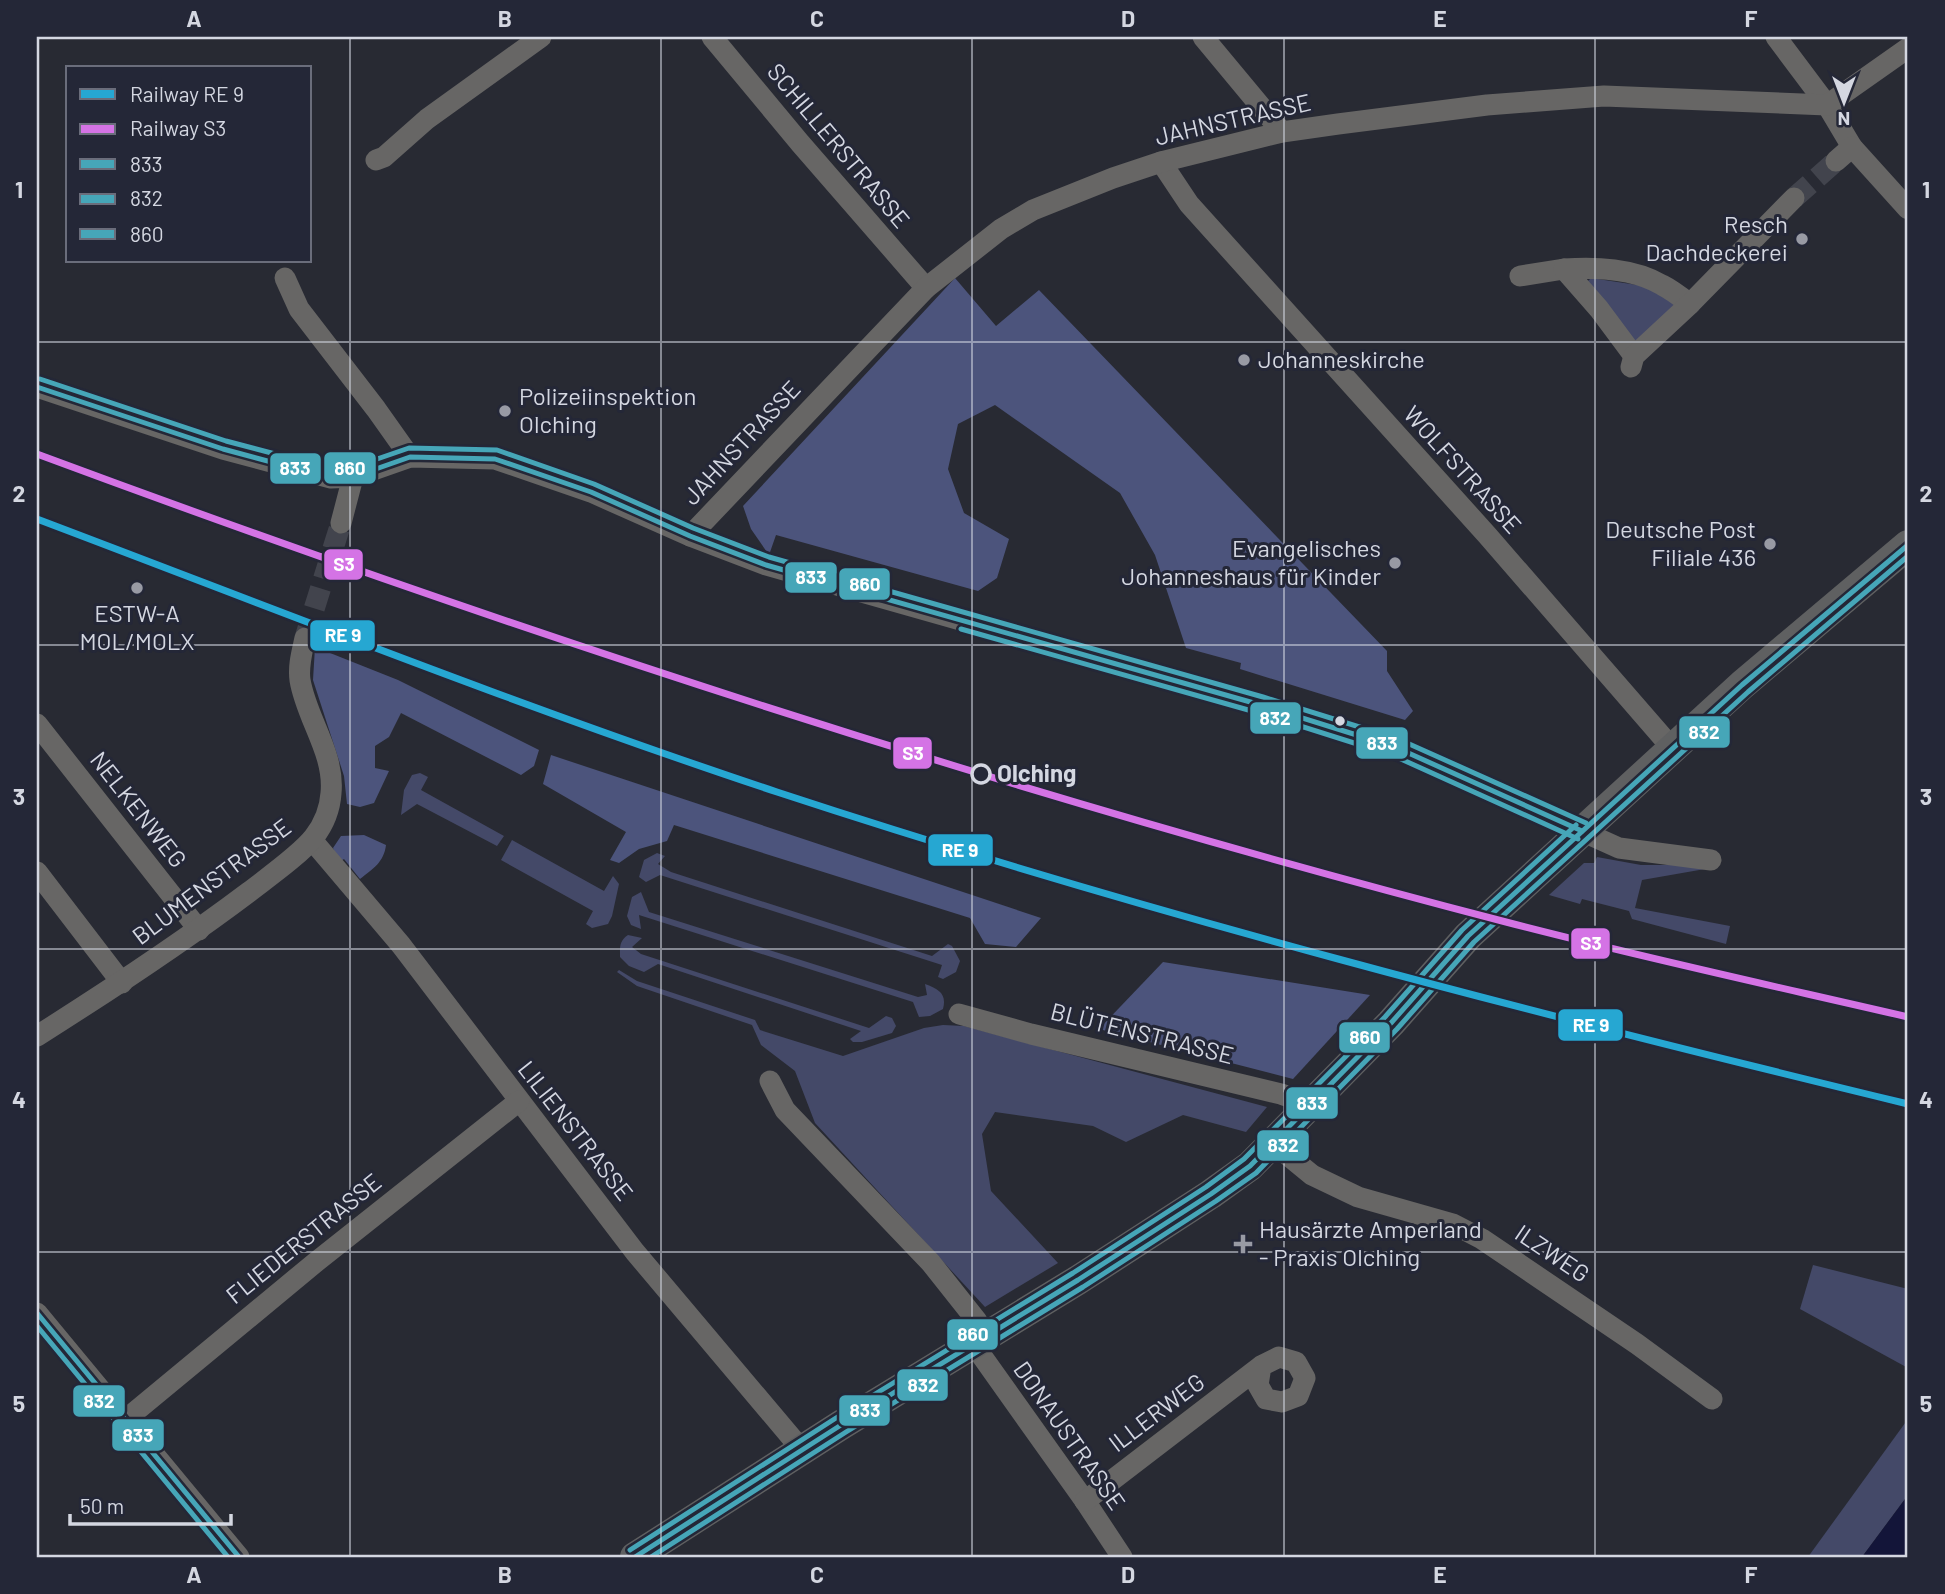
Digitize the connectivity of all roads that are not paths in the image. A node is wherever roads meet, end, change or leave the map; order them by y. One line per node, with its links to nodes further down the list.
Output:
1 (541, 37): 9 (street)
2 (712, 37): 17 (street, SCHILLERSTRASSE)
3 (1203, 37): 7 (street)
4 (1776, 37): 6 (street)
5 (1908, 48): 6 (street)
6 (1828, 105): 7 (street, JAHNSTRASSE); 8 (street)
7 (1282, 132): 11 (street, JAHNSTRASSE)
8 (1853, 147): 10 (street); 13 (street)
9 (376, 160)
10 (1836, 161)
11 (1161, 162): 17 (street, JAHNSTRASSE); 27 (street, WOLFSTRASSE)
12 (1794, 198): 18 (street)
13 (1908, 209)
14 (1564, 269): 15 (street); 18 (street); 18 (street)
15 (1520, 276)
16 (285, 278): 20 (street)
17 (926, 288): 23 (street, JAHNSTRASSE)
18 (1690, 304)
19 (37, 387): 21 (street)
20 (410, 457): 21 (street); 23 (street)
21 (353, 477): 22 (street)
22 (341, 523)
23 (690, 536): 28 (street)
24 (1908, 545): 27 (street)
25 (304, 638): 29 (street, BLUMENSTRASSE)
26 (37, 724): 32 (street, NELKENWEG)
27 (1672, 748): 28 (street)
28 (1581, 831): 30 (street); 38 (street)
29 (312, 840): 32 (street, BLUMENSTRASSE); 37 (street, LILIENSTRASSE)
30 (1711, 860)
31 (37, 872): 33 (street)
32 (199, 930): 33 (street, BLUMENSTRASSE)
33 (122, 983): 35 (street, BLUMENSTRASSE)
34 (959, 1014): 38 (street, BLÜTENSTRASSE)
35 (37, 1036)
36 (770, 1082): 41 (street)
37 (519, 1101): 44 (street, FLIEDERSTRASSE); 45 (street, LILIENSTRASSE)
38 (1312, 1105): 39 (street)
39 (1274, 1144): 41 (street); 43 (street, ILZWEG)
40 (37, 1313): 44 (street)
41 (975, 1333): 45 (street); 46 (street, DONAUSTRASSE)
42 (1261, 1366): 46 (street, ILLERWEG)
43 (1712, 1399)
44 (125, 1420): 47 (street)
45 (802, 1450): 48 (street)
46 (1085, 1501): 49 (street, DONAUSTRASSE)
47 (239, 1557)
48 (635, 1557)
49 (1122, 1557)

